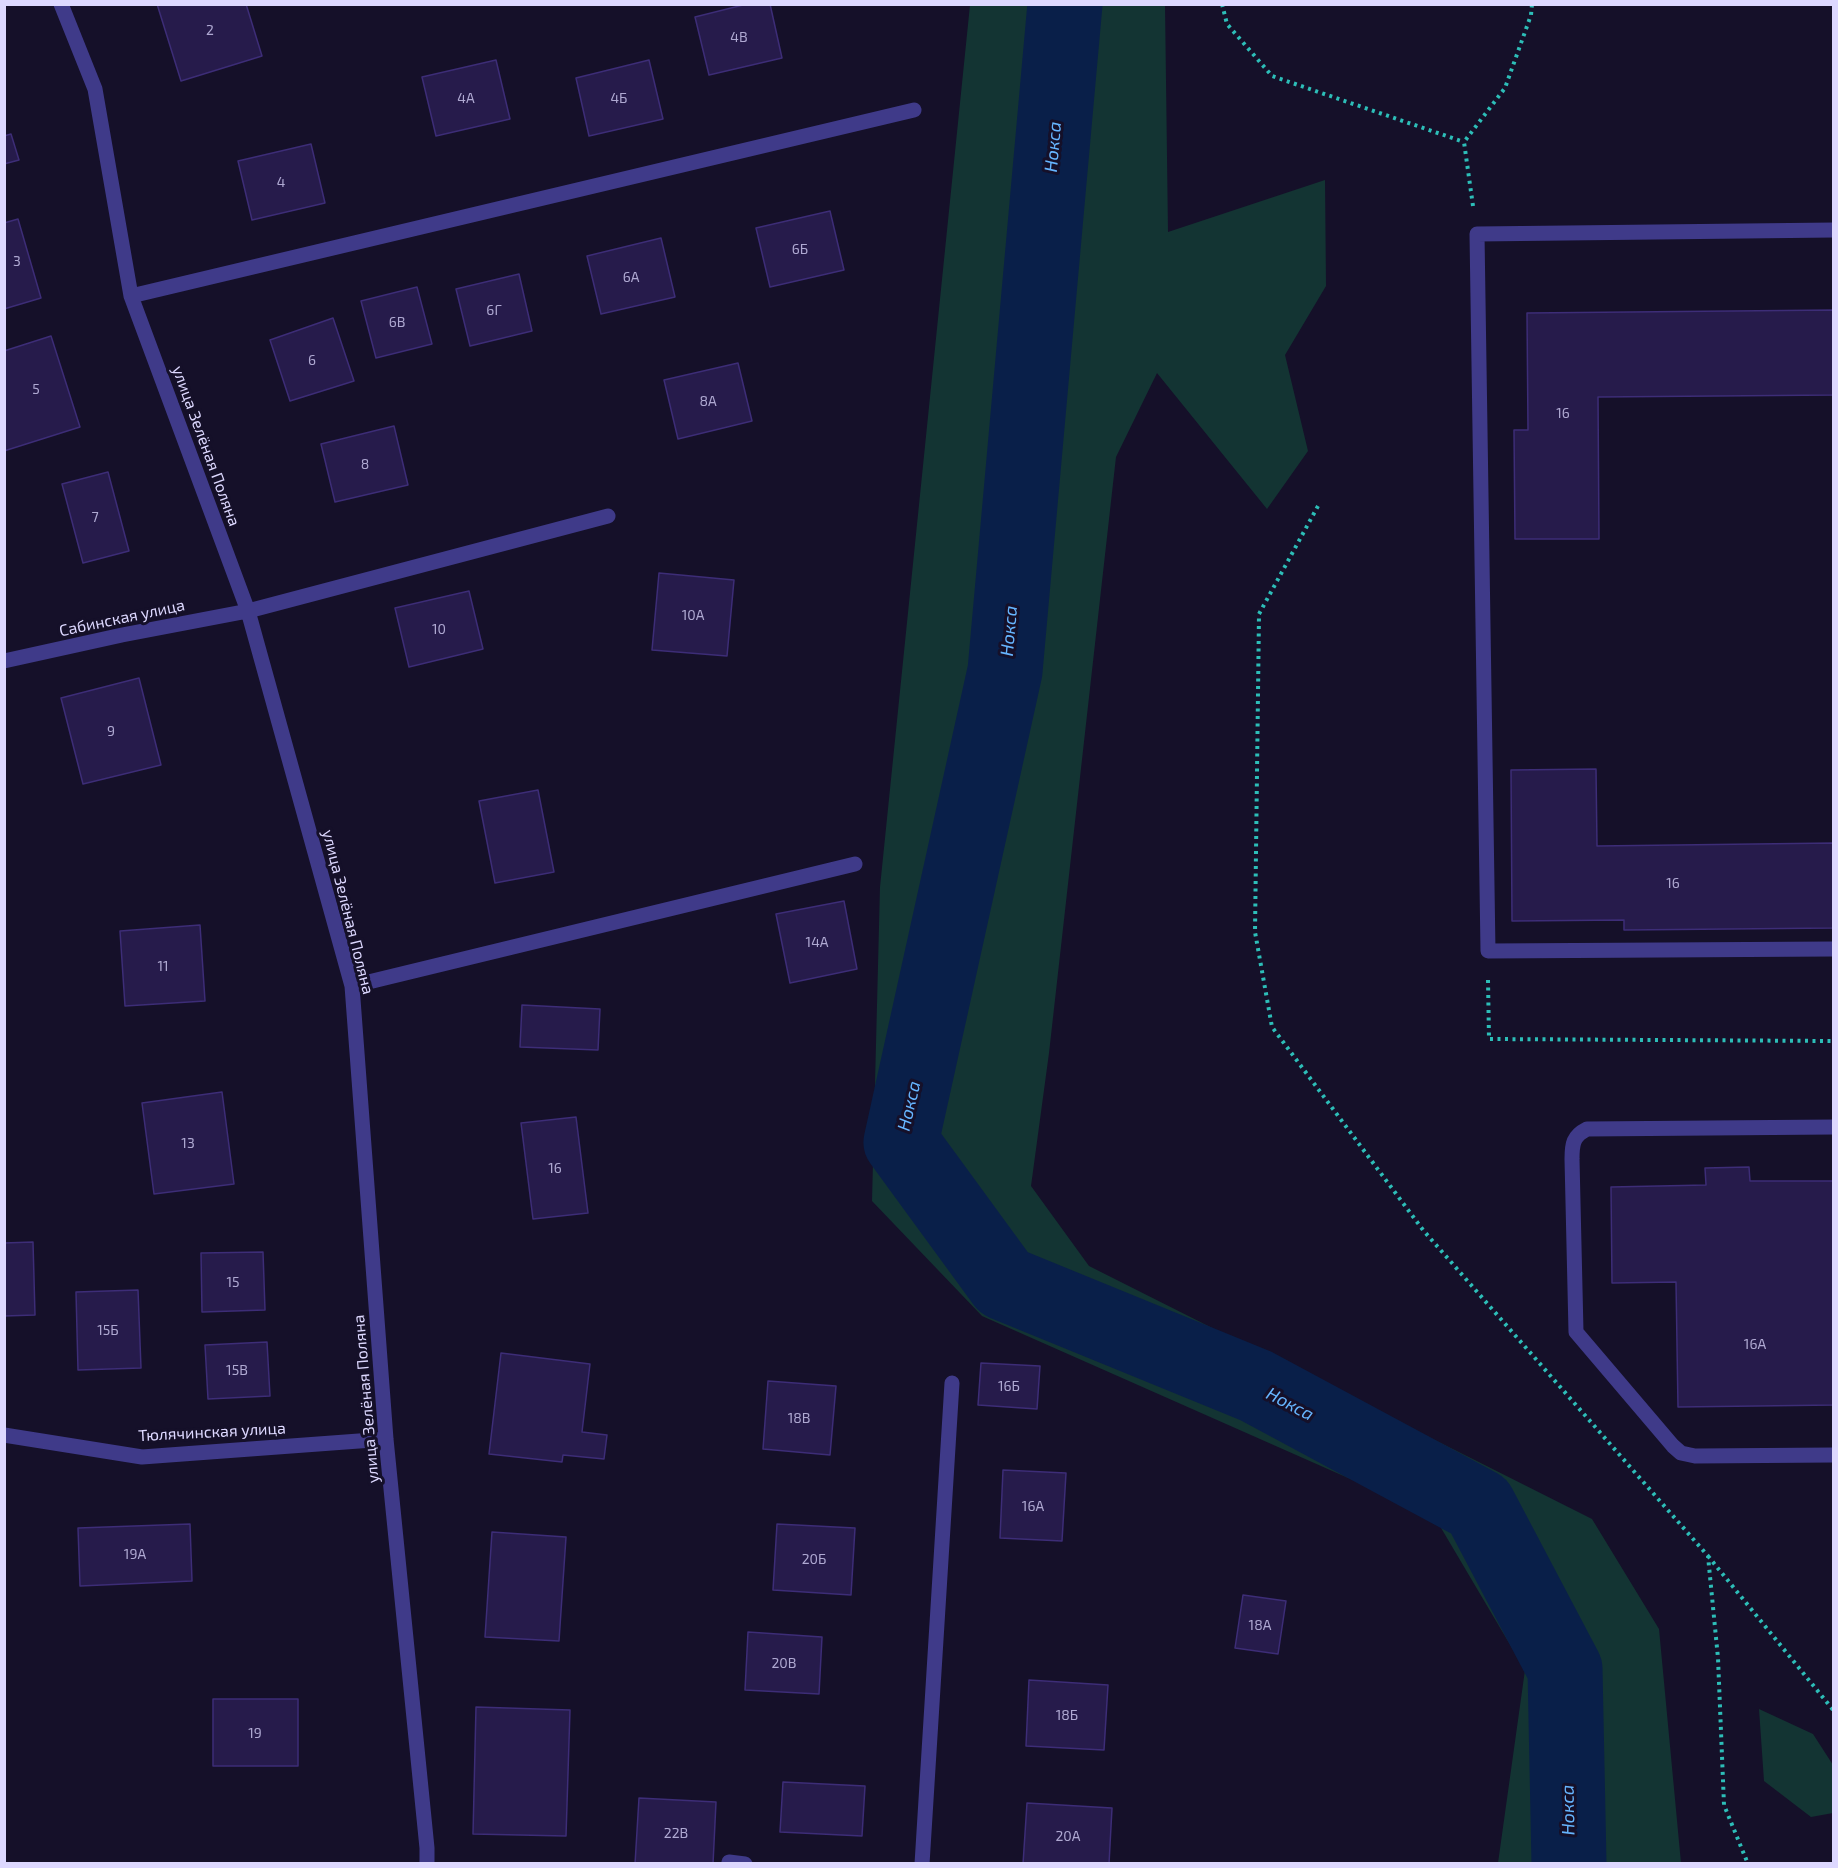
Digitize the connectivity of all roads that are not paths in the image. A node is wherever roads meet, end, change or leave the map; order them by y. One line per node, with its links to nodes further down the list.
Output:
1 (61, 4): 4 (street, улица Зелёная Поляна)
2 (914, 110): 4 (street)
3 (1833, 230): 9 (street)
4 (131, 296): 6 (street, улица Зелёная Поляна)
5 (608, 516): 6 (street, Сабинская улица)
6 (248, 611): 7 (street, Сабинская улица); 10 (street, улица Зелёная Поляна)
7 (4, 661)
8 (855, 864): 10 (street)
9 (1833, 949)
10 (352, 986): 14 (street, улица Зелёная Поляна)
11 (1833, 1127): 15 (street)
12 (952, 1383): 19 (street)
13 (4, 1435): 14 (street, Тюлячинская улица)
14 (387, 1439): 17 (street, улица Зелёная Поляна)
15 (1833, 1455)
16 (729, 1862): 18 (street)
17 (427, 1863)
18 (745, 1863)
19 (922, 1863)

